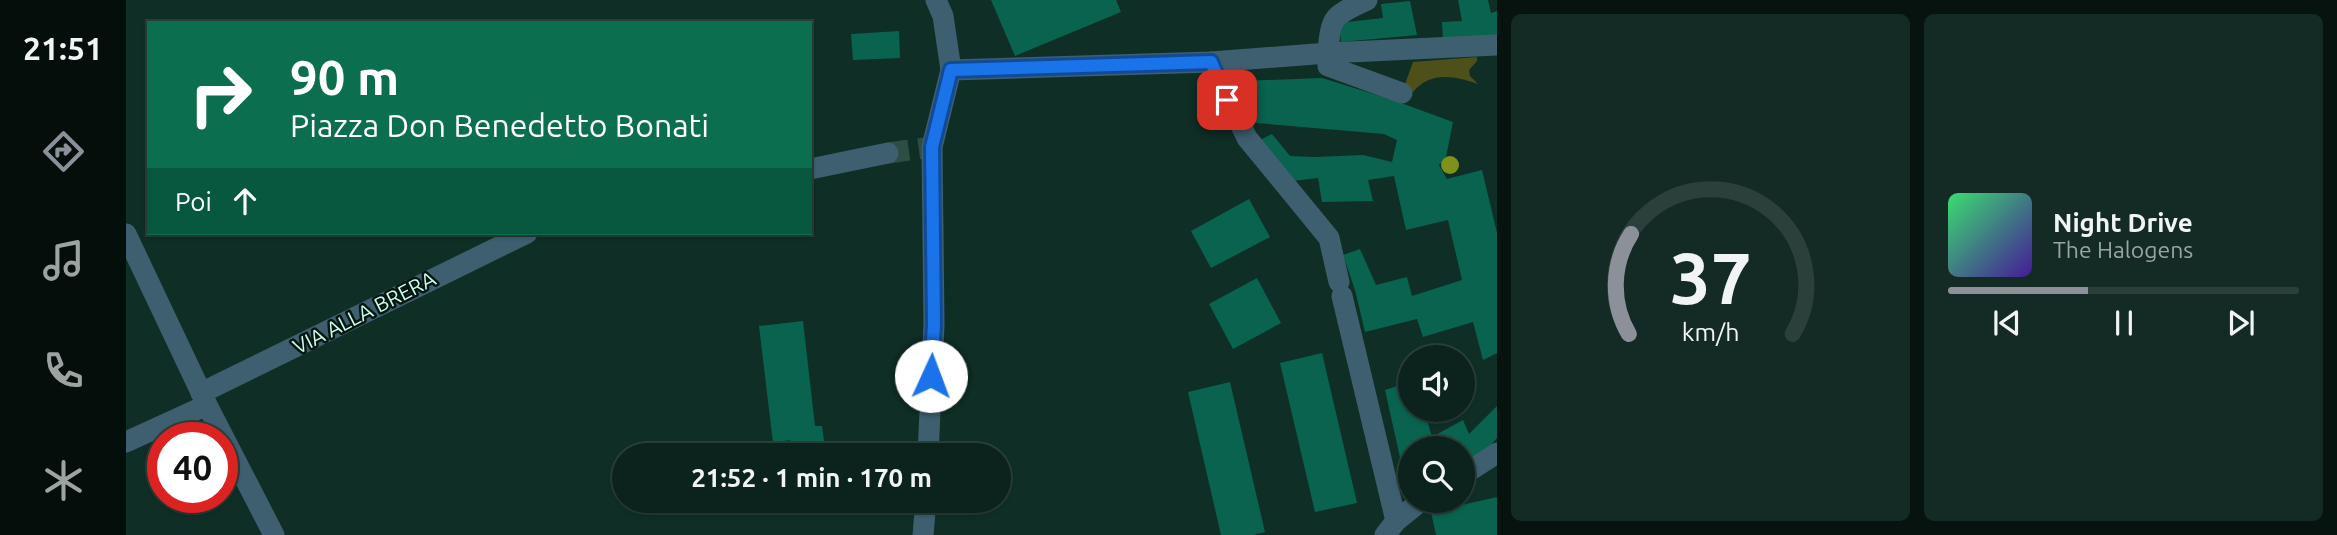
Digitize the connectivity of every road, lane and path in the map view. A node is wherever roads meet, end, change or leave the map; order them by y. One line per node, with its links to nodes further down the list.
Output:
1 (1367, 0): 4 (street)
2 (940, 8): 6 (street)
3 (1497, 45): 4 (street)
4 (1328, 53): 5 (street); 7 (street)
5 (1211, 62): 6 (street); 19 (street)
6 (951, 70): 14 (street)
7 (1402, 93)
8 (888, 153): 9 (street)
9 (812, 169)
10 (126, 234): 12 (street)
11 (523, 235): 12 (street, VIA ALLA BRERA)
12 (204, 399): 13 (street, VIA ALLA BRERA); 20 (street)
13 (126, 442)
14 (929, 443)
15 (1497, 453): 16 (street)
16 (1475, 467)
17 (925, 513): 21 (street)
18 (1408, 513): 19 (street)
19 (1391, 528)
20 (274, 535)
21 (923, 535)

